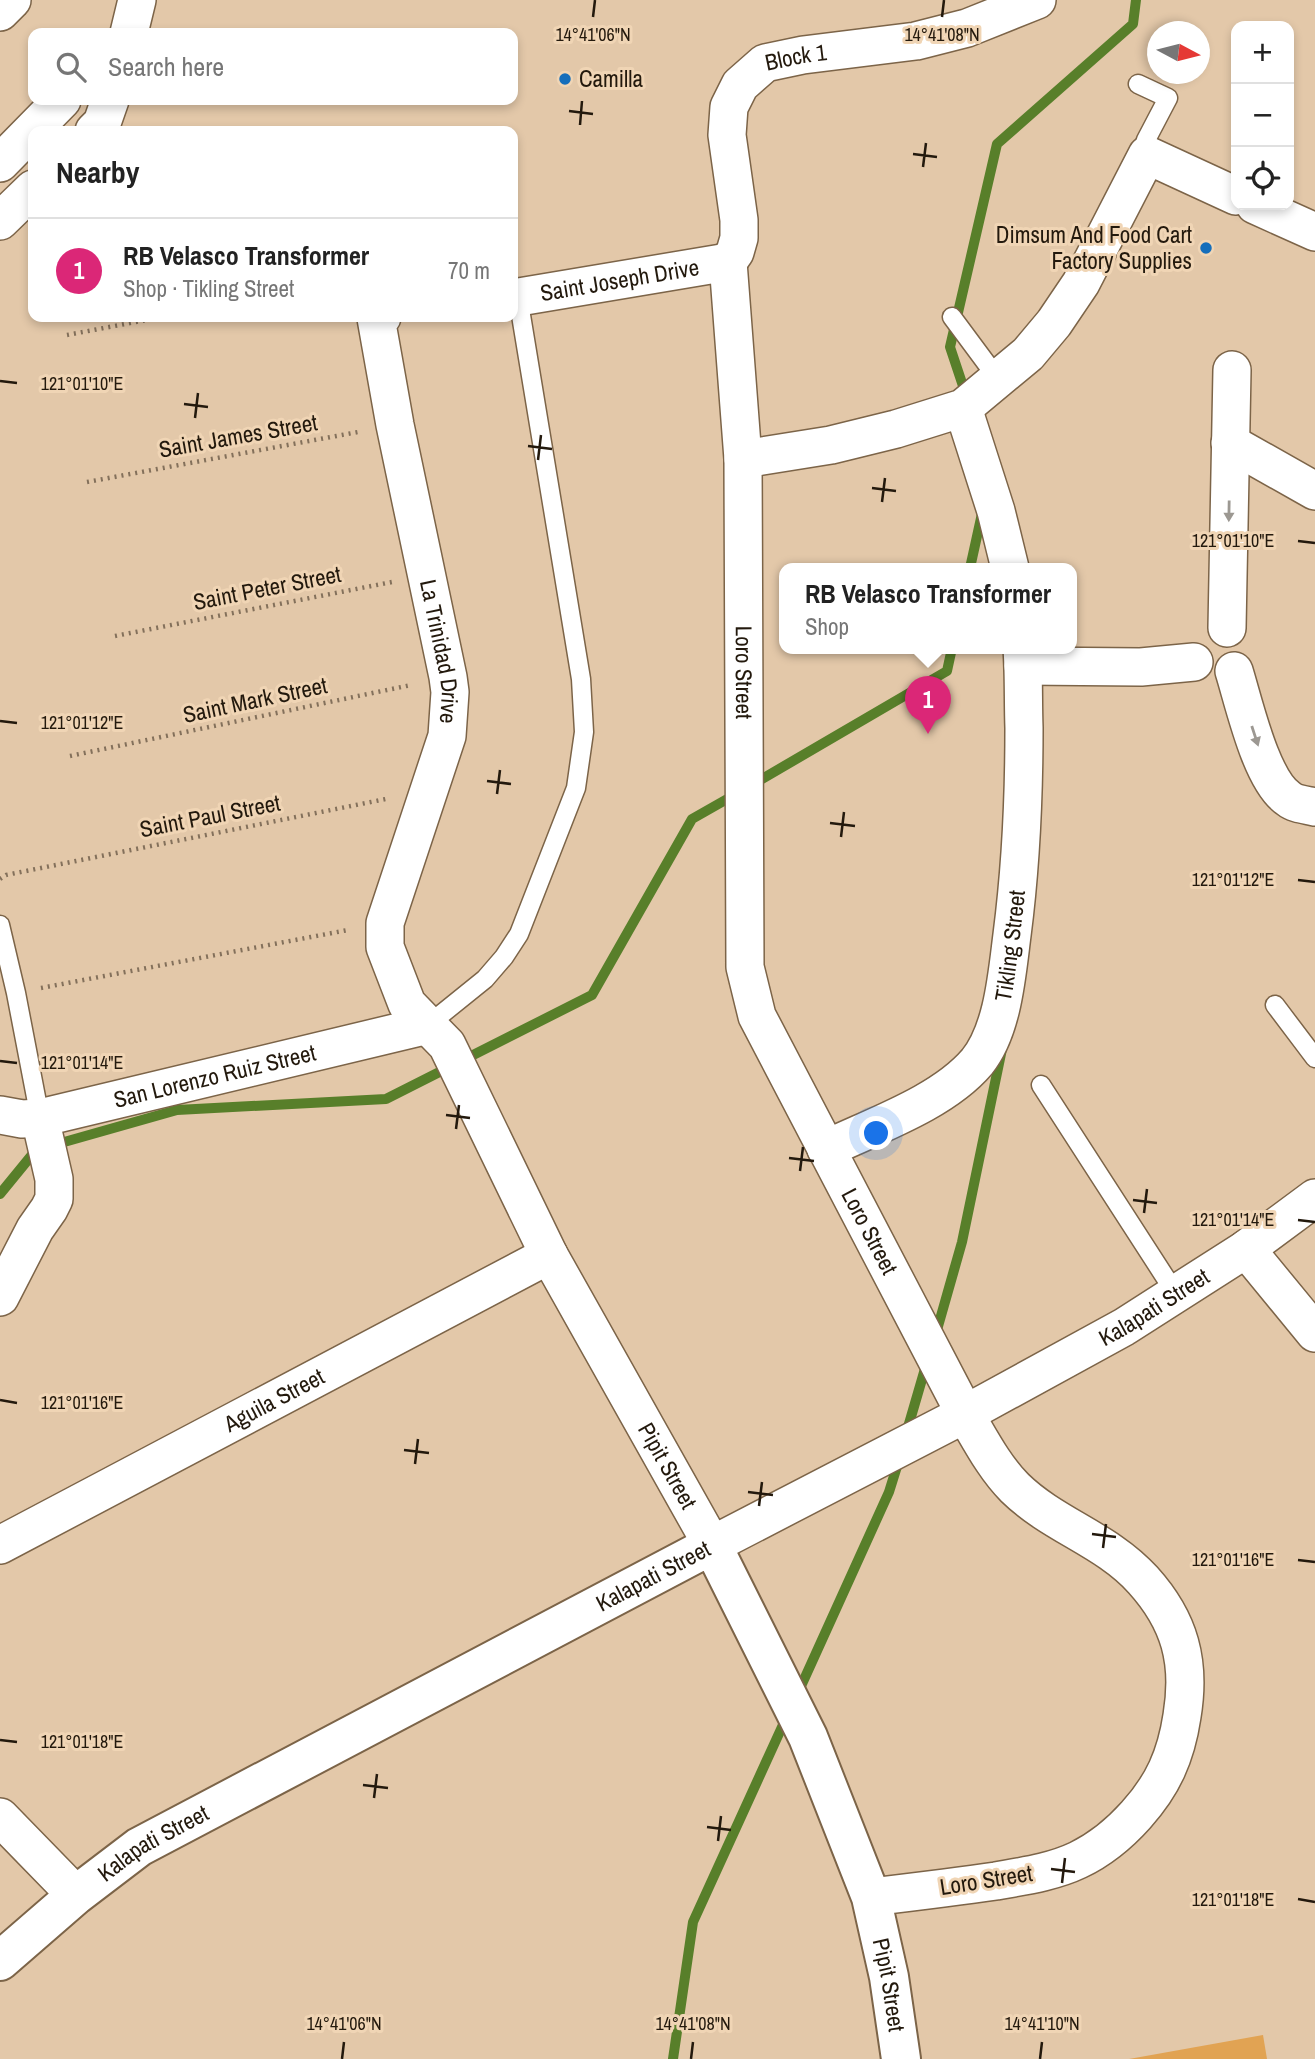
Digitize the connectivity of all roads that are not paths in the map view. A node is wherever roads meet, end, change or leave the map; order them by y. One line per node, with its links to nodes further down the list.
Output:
1 (12, 0): 4 (street)
2 (137, 0): 5 (street)
3 (1037, 0): 19 (street, Block 1)
4 (0, 12)
5 (130, 28)
6 (1138, 83): 12 (lane)
7 (57, 105): 9 (street)
8 (108, 105): 10 (street)
9 (36, 126)
10 (99, 126)
11 (28, 135): 13 (street)
12 (1147, 155): 15 (street); 25 (street)
13 (0, 163)
14 (28, 194): 17 (street)
15 (1231, 194)
16 (1266, 210): 18 (street)
17 (0, 221)
18 (1315, 232)
19 (728, 262): 20 (street, Saint Joseph Drive); 28 (street, Loro Street)
20 (518, 297)
21 (518, 315): 40 (lane)
22 (952, 317): 25 (lane)
23 (377, 322): 40 (street, La Trinidad Drive)
24 (1232, 370): 27 (street)
25 (998, 379): 26 (street)
26 (963, 408): 28 (street); 30 (street)
27 (1230, 443): 29 (street); 31 (street, one-way to 31)
28 (743, 459): 45 (street, Loro Street)
29 (1315, 491)
30 (1009, 563)
31 (1227, 628): 34 (street); 36 (street)
32 (1077, 653): 34 (street)
33 (1046, 654): 35 (street)
34 (1194, 654): 36 (street)
35 (1022, 655): 45 (street, Tikling Street)
36 (1234, 671): 37 (street, one-way to 37)
37 (1315, 807)
38 (0, 925): 44 (lane)
39 (1275, 1005): 41 (lane)
40 (438, 1035): 44 (street, San Lorenzo Ruiz Street); 48 (street, Pipit Street)
41 (1315, 1058)
42 (1041, 1085): 49 (lane)
43 (0, 1115): 44 (street, San Lorenzo Ruiz Street)
44 (40, 1118): 50 (street)
45 (826, 1149): 52 (street, Loro Street)
46 (1315, 1199): 47 (street, Kalapati Street)
47 (1246, 1249): 49 (street, Kalapati Street); 51 (street)
48 (549, 1255): 53 (street, Aguila Street); 54 (street, Pipit Street)
49 (1176, 1294): 52 (street, Kalapati Street)
50 (0, 1297)
51 (1315, 1333)
52 (965, 1414): 54 (street, Kalapati Street); 57 (street, Loro Street)
53 (0, 1545)
54 (712, 1545): 56 (street, Kalapati Street); 57 (street, Pipit Street)
55 (0, 1817): 56 (street)
56 (76, 1895): 58 (street, Kalapati Street)
57 (871, 1897): 59 (street, Pipit Street)
58 (0, 1961)
59 (901, 2059)

